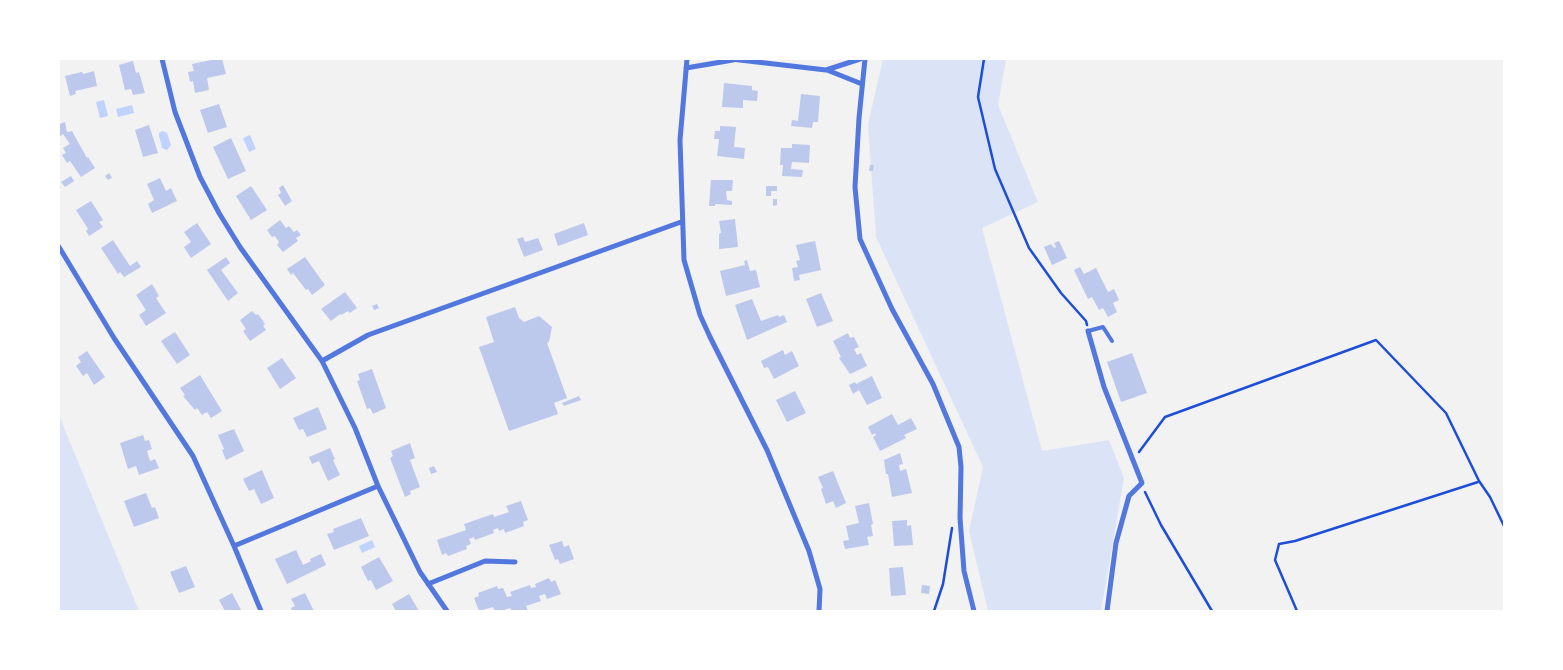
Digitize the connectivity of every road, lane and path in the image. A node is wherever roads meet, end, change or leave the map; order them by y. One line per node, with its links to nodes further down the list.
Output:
1 (162, 59): 14 (street)
2 (687, 59): 7 (street)
3 (732, 59): 7 (street); 8 (street)
4 (860, 59): 8 (street)
5 (865, 59): 9 (street)
6 (984, 59): 12 (path)
7 (686, 68): 10 (street)
8 (826, 70): 9 (street)
9 (862, 84): 19 (street)
10 (681, 222): 14 (street); 26 (street)
11 (59, 247): 21 (street)
12 (1088, 331): 13 (lane); 15 (street)
13 (1112, 341)
14 (322, 361): 18 (street)
15 (1133, 460): 16 (path); 17 (street)
16 (1479, 481): 20 (path); 31 (path)
17 (1142, 484): 29 (street); 30 (path)
18 (378, 486): 21 (street); 23 (street)
19 (960, 518): 27 (path); 28 (street)
20 (1504, 526)
21 (234, 546): 24 (street)
22 (514, 562): 23 (street)
23 (428, 584): 25 (street)
24 (260, 611)
25 (447, 611)
26 (819, 611)
27 (934, 611)
28 (974, 611)
29 (1107, 611)
30 (1212, 611)
31 (1296, 611)

